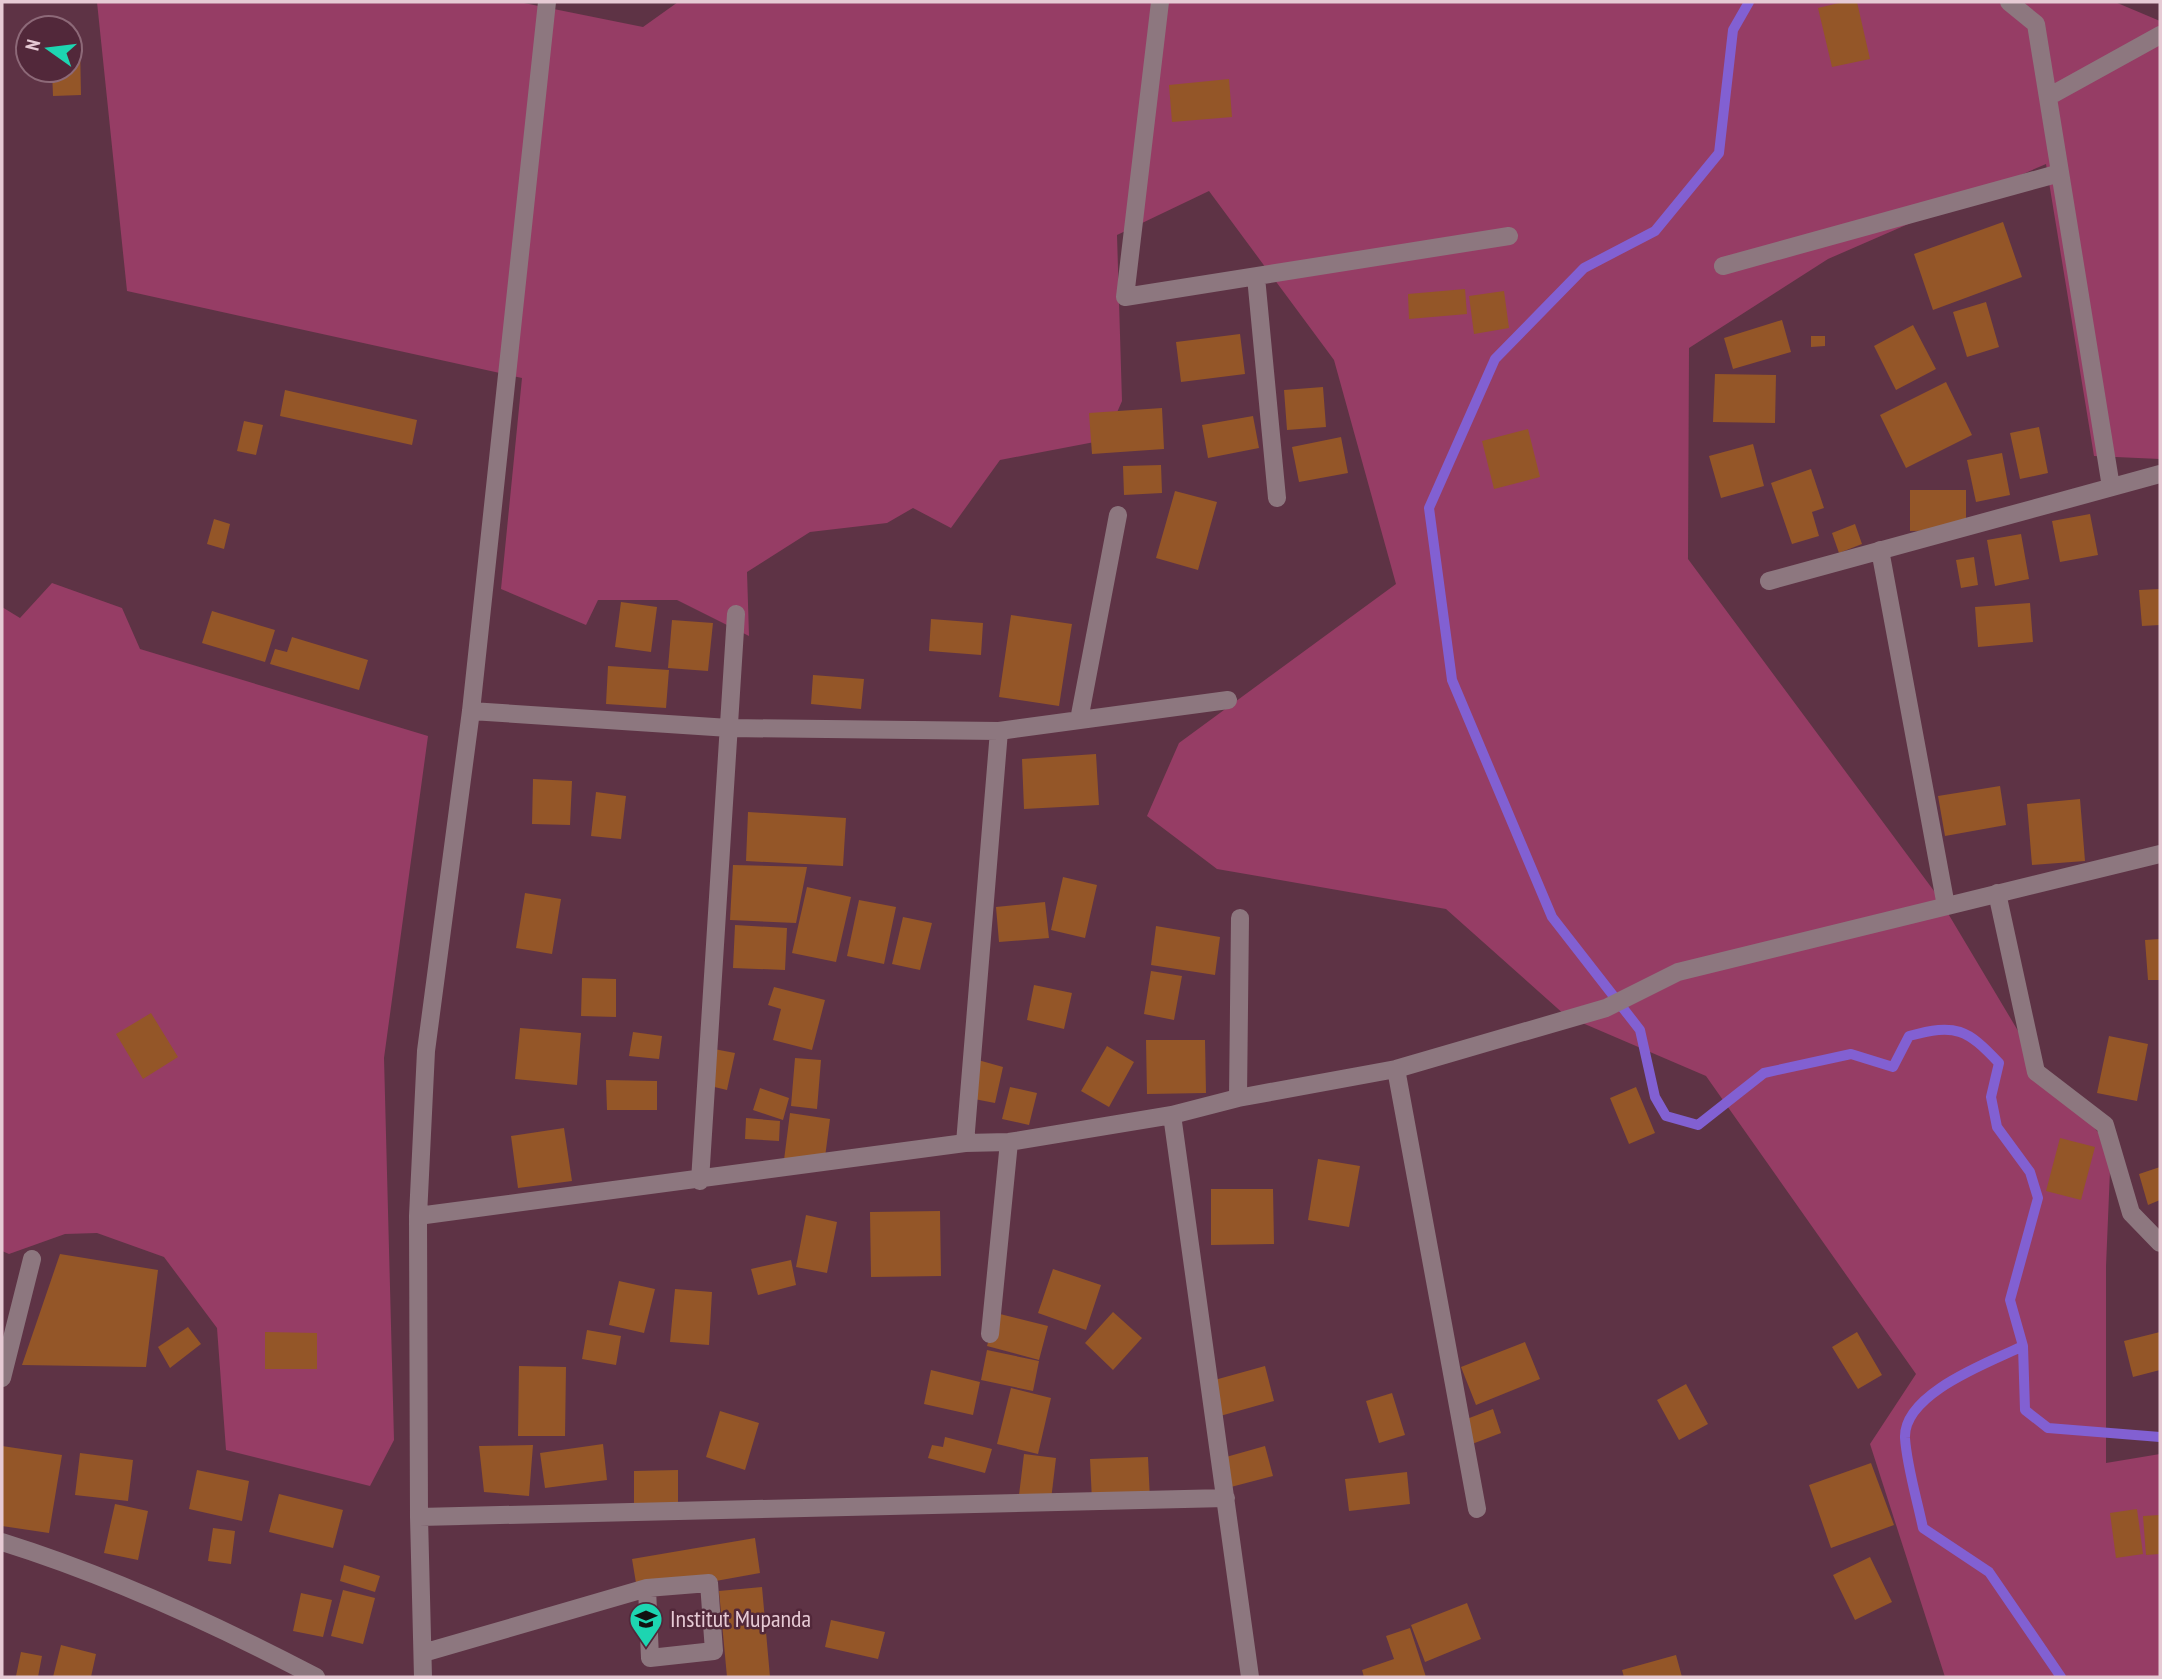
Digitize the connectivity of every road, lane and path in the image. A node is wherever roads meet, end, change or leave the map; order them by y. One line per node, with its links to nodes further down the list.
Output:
1 (547, 2): 18 (street)
2 (1160, 2): 9 (street)
3 (2009, 2): 5 (street)
4 (2160, 35): 5 (street)
5 (2048, 97): 6 (street)
6 (2060, 173): 8 (street); 11 (street)
7 (1509, 236): 9 (street)
8 (1723, 266)
9 (1256, 277): 12 (street)
10 (2160, 474): 11 (street)
11 (2111, 487): 14 (street)
12 (1277, 498)
13 (1118, 515): 19 (street)
14 (1880, 550): 15 (street); 24 (street)
15 (1769, 581)
16 (736, 614): 20 (street)
17 (1228, 700): 19 (street)
18 (471, 711): 20 (street); 32 (street)
19 (1079, 720): 21 (street)
20 (729, 728): 21 (street); 31 (street)
21 (999, 731): 30 (street)
22 (2160, 854): 23 (street)
23 (1997, 893): 24 (street); 33 (street)
24 (1946, 906): 26 (street)
25 (1240, 918): 27 (street)
26 (1396, 1069): 27 (street); 38 (street)
27 (1238, 1098): 28 (street)
28 (1172, 1115): 29 (street); 37 (street)
29 (1009, 1142): 30 (street); 35 (street)
30 (965, 1143): 31 (street)
31 (700, 1181): 32 (street)
32 (418, 1216): 39 (street)
33 (2160, 1243)
34 (32, 1259): 36 (street)
35 (990, 1334)
36 (2, 1378)
37 (1226, 1498): 39 (street); 45 (street)
38 (1477, 1509)
39 (419, 1517): 42 (street)
40 (2, 1542): 43 (street)
41 (647, 1588): 41 (street); 42 (street)
42 (423, 1653): 44 (street)
43 (316, 1677)
44 (423, 1677)
45 (1250, 1677)

